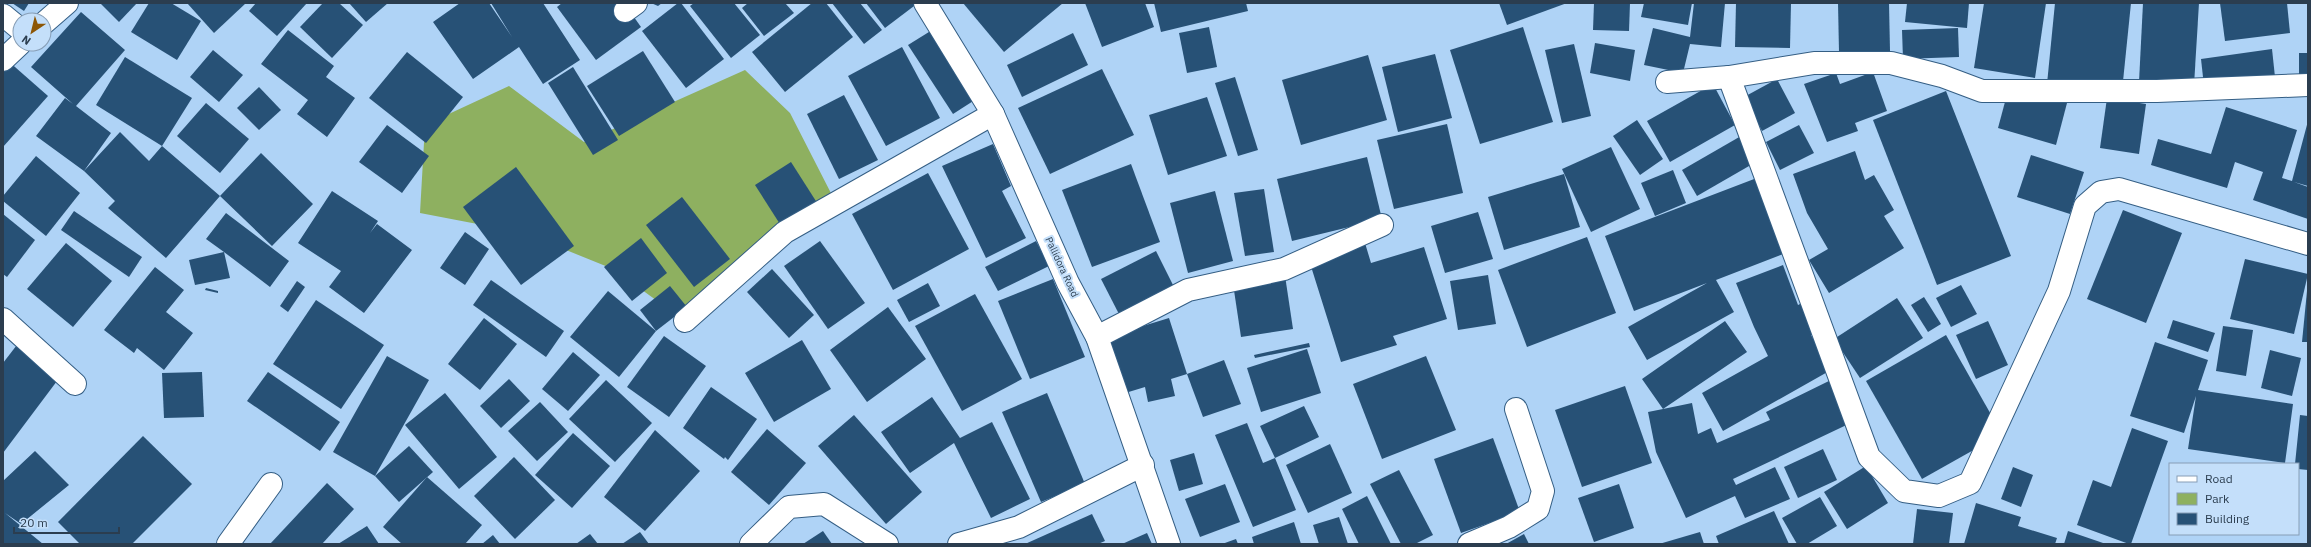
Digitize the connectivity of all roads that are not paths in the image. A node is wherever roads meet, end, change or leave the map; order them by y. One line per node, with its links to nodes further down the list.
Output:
1 (67, 3): 4 (street)
2 (925, 3): 11 (street, Pallidora Road)
3 (3, 15): 5 (street)
4 (52, 16)
5 (12, 22)
6 (12, 52): 7 (street)
7 (3, 60)
8 (1729, 77): 9 (street); 10 (street); 13 (street)
9 (1667, 82)
10 (2308, 84)
11 (993, 114): 15 (street); 16 (street, Pallidora Road)
12 (1382, 224): 16 (street)
13 (2308, 244)
14 (3, 319): 17 (street)
15 (685, 321)
16 (1097, 336): 19 (street, Pallidora Road)
17 (75, 384)
18 (1516, 409): 26 (street)
19 (1143, 465): 24 (street); 25 (street, Pallidora Road)
20 (271, 484): 21 (street)
21 (228, 544)
22 (751, 544): 23 (street)
23 (887, 544)
24 (959, 544)
25 (1169, 544)
26 (1469, 544)

